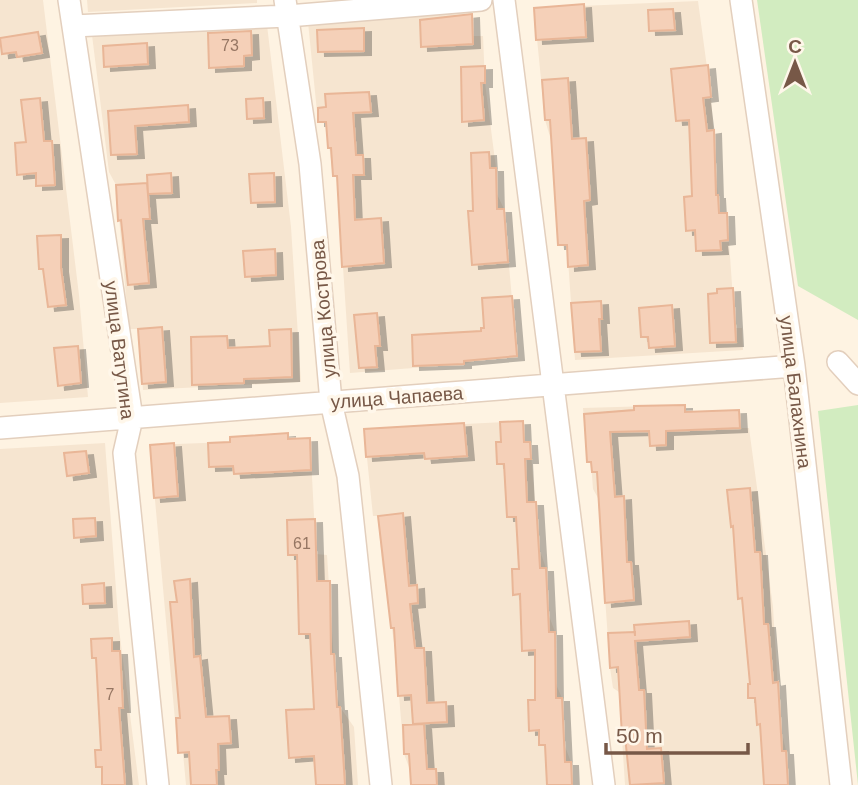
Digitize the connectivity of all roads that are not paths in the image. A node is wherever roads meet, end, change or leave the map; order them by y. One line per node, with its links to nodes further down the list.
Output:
1 (69, 0): 6 (street, улица Ватутина)
2 (481, 0): 5 (street)
3 (504, 0): 10 (street)
4 (741, 0): 8 (street, улица Балахнина)
5 (286, 8): 6 (street); 11 (street, улица Кострова)
6 (72, 26): 12 (street, улица Ватутина)
7 (838, 362): 9 (street)
8 (794, 366): 10 (street, улица Чапаева); 17 (street, улица Балахнина)
9 (858, 384)
10 (551, 385): 11 (street, улица Чапаева); 16 (street)
11 (331, 402): 12 (street, улица Чапаева); 15 (street, улица Кострова)
12 (132, 418): 13 (street, улица Чапаева); 14 (street, улица Ватутина)
13 (0, 428)
14 (158, 785)
15 (381, 785)
16 (604, 785)
17 (841, 785)

